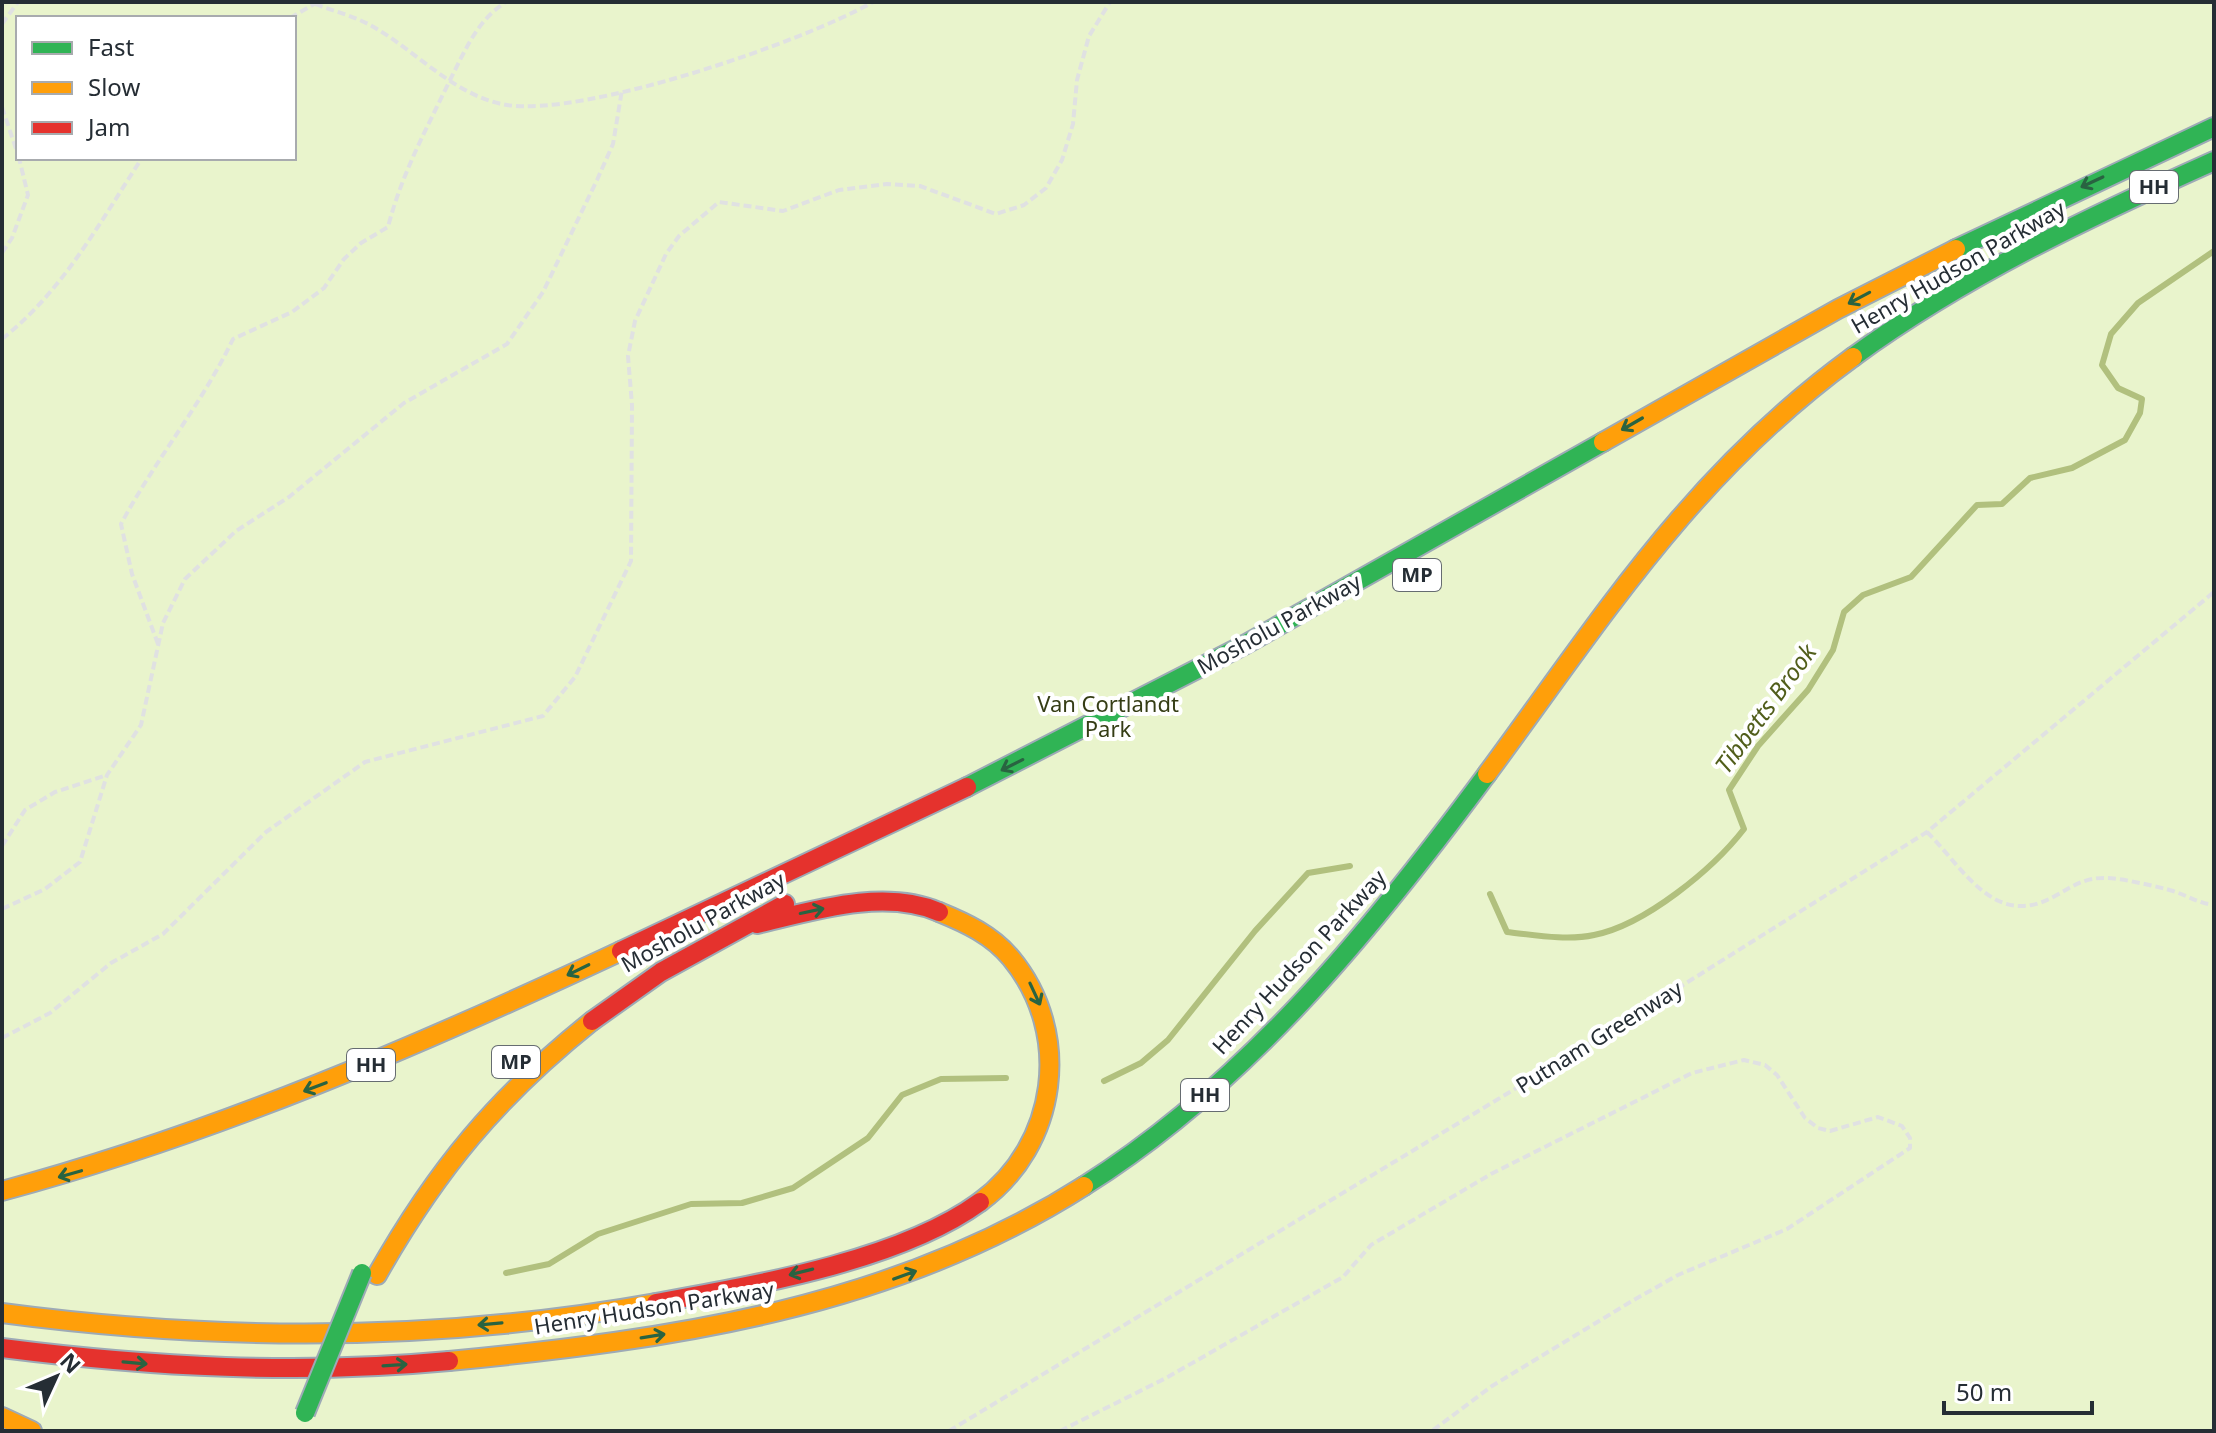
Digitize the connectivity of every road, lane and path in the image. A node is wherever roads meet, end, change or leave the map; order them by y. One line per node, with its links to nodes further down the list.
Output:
1 (18, 2): 7 (path)
2 (506, 2): 8 (path)
3 (873, 2): 9 (path)
4 (1110, 2): 31 (path)
5 (316, 3): 6 (path); 8 (path)
6 (293, 16)
7 (2, 24)
8 (450, 81): 9 (path); 21 (path)
9 (622, 90): 21 (path)
10 (2, 107): 12 (path)
11 (2214, 127): 26 (highway, Henry Hudson Parkway / HH, one-way to 26)
12 (16, 150)
13 (19, 160): 17 (path)
14 (141, 160): 19 (path)
15 (2214, 161): 16 (highway, Henry Hudson Parkway / HH)
16 (2094, 216): 18 (highway); 36 (highway, Henry Hudson Parkway / HH, one-way to 16)
17 (2, 253)
18 (1898, 304)
19 (2, 339)
20 (2214, 592): 23 (path, Putnam Greenway)
21 (159, 647): 22 (path)
22 (107, 775): 24 (path); 28 (path)
23 (1927, 832): 27 (path); 41 (path, Putnam Greenway)
24 (2, 846)
25 (808, 892): 29 (highway, Mosholu Parkway / MP)
26 (725, 902): 30 (highway, Mosholu Parkway); 33 (highway, Henry Hudson Parkway / HH, one-way to 33)
27 (2214, 905)
28 (2, 909)
29 (736, 929): 34 (highway, Mosholu Parkway / MP); 35 (highway, one-way to 35)
30 (630, 968)
31 (2, 1038)
32 (533, 1046): 34 (highway, Mosholu Parkway / MP)
33 (2, 1191)
34 (369, 1274): 38 (highway, Mosholu Parkway / MP); 39 (highway, Mosholu Parkway / MP, bridge)
35 (2, 1313)
36 (2, 1348)
37 (2, 1417): 40 (highway)
38 (323, 1419)
39 (302, 1422)
40 (32, 1431)
41 (949, 1431)
42 (1060, 1431): 43 (path)
43 (1432, 1431)

